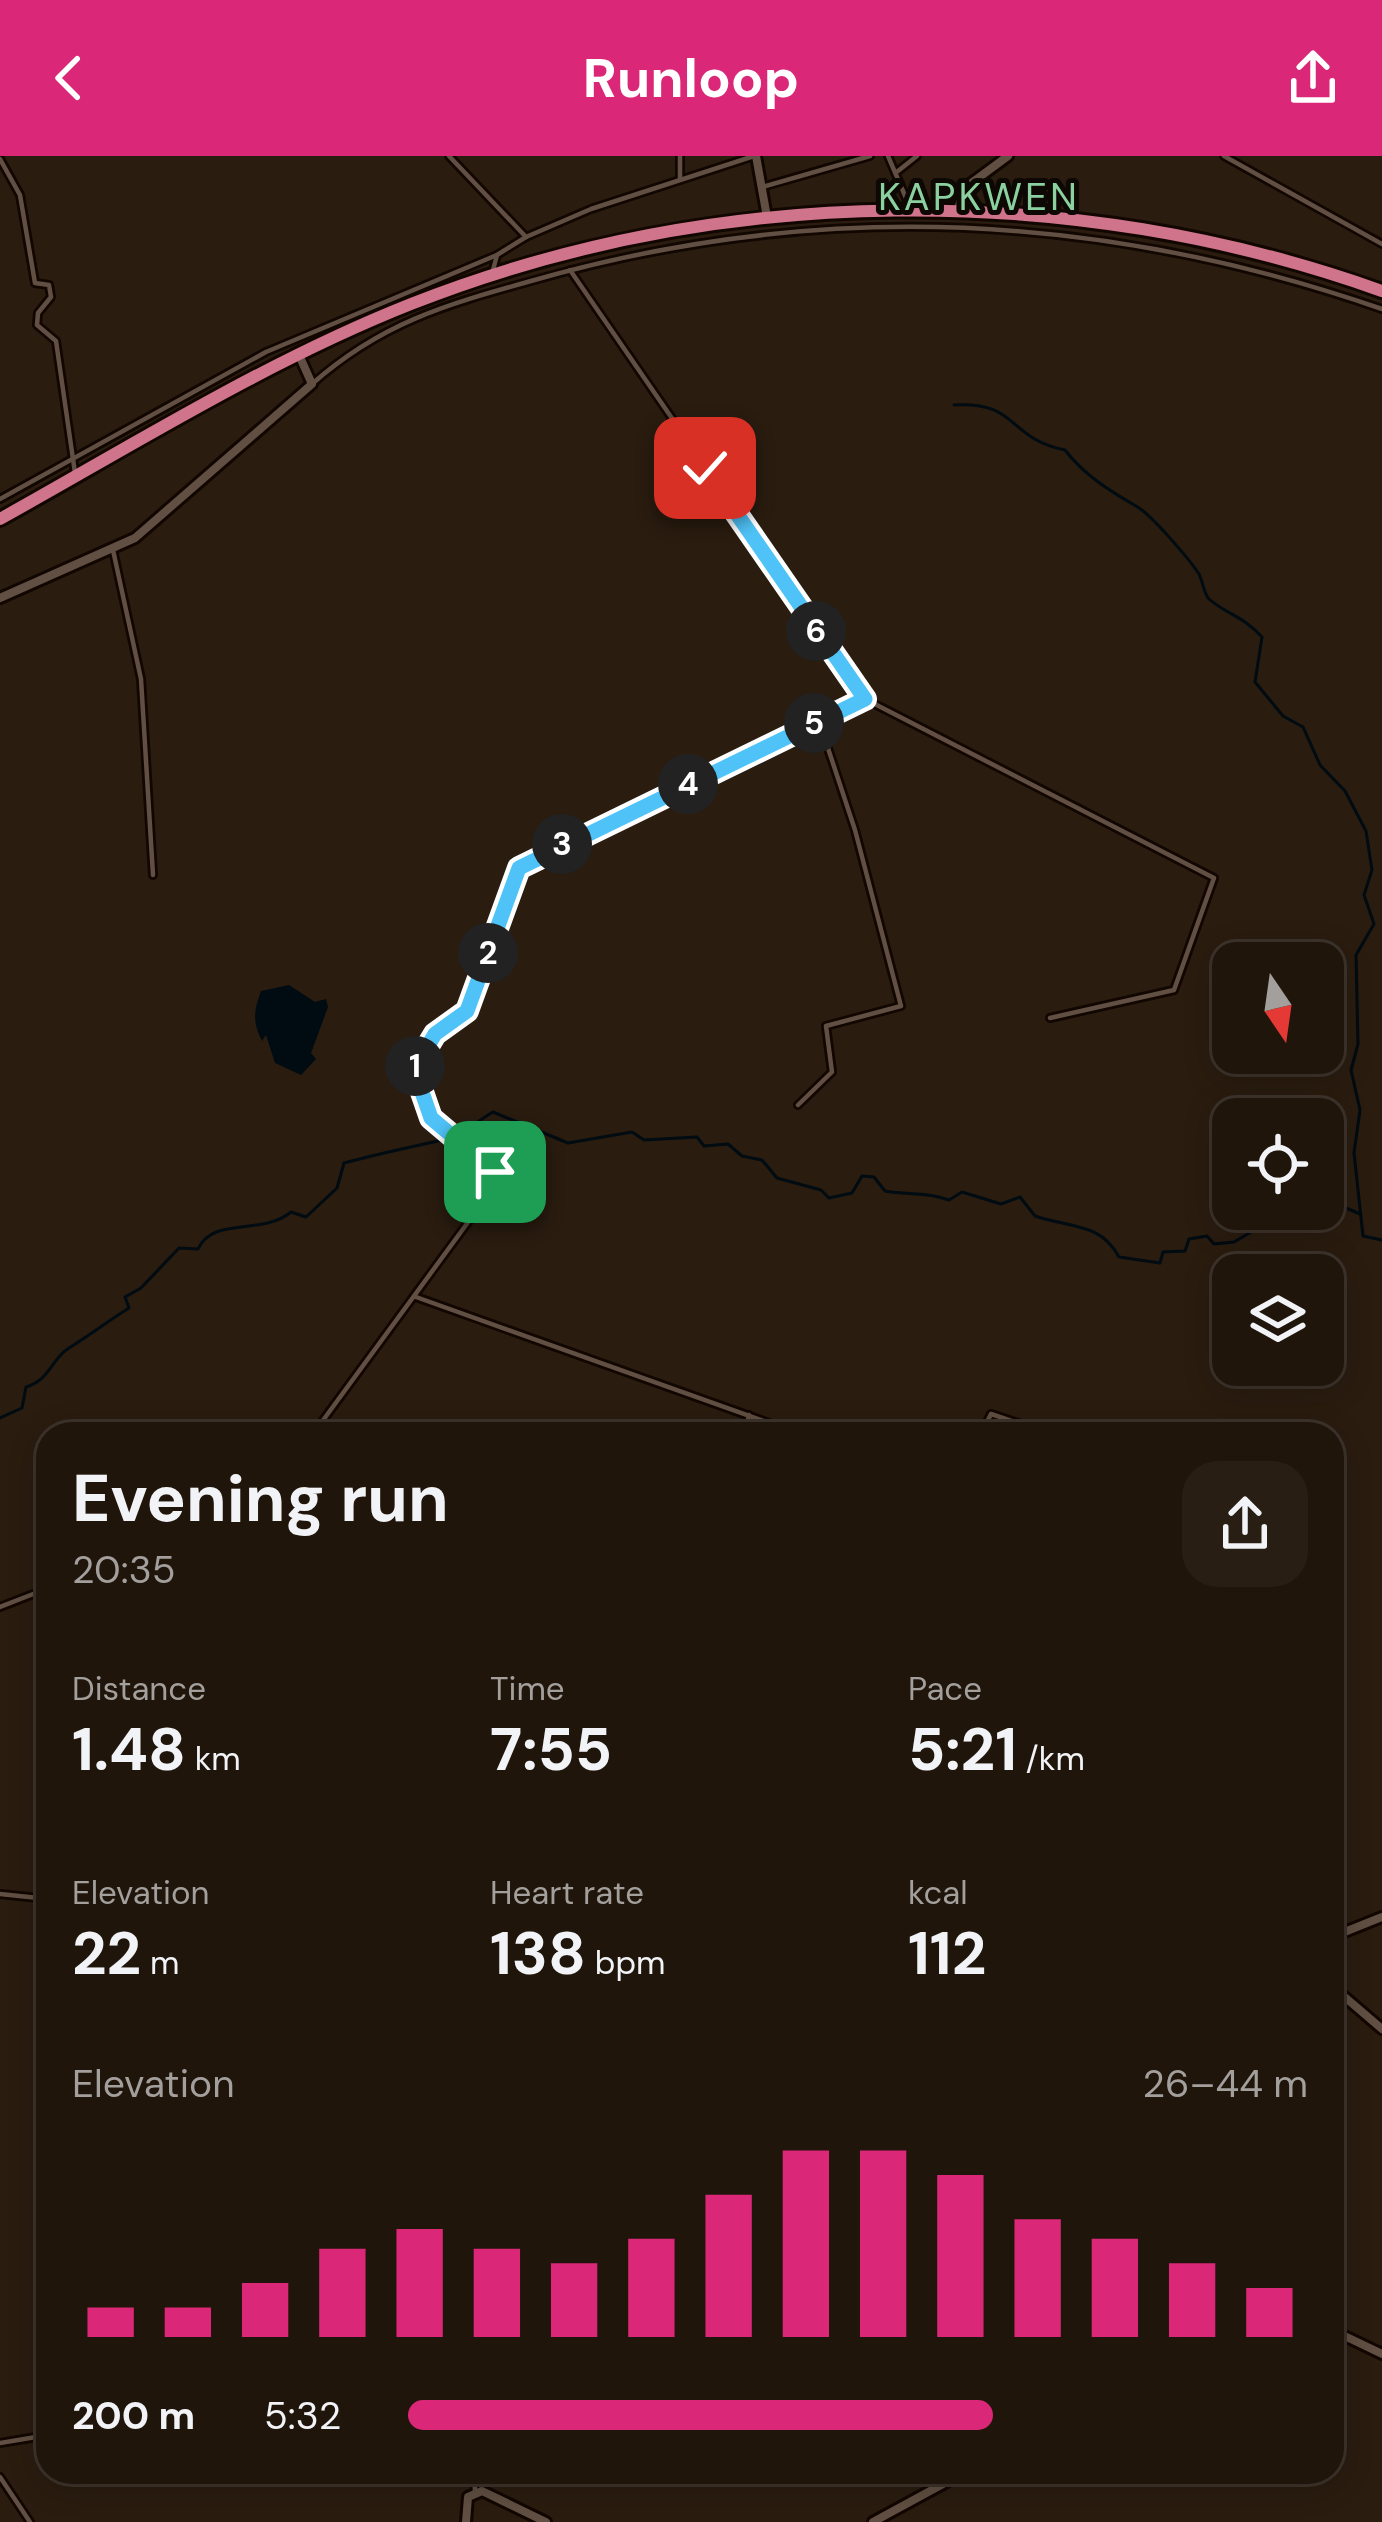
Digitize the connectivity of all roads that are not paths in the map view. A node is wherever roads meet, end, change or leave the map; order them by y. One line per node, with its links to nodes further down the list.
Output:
1 (448, 156): 19 (street)
2 (680, 156): 11 (street)
3 (755, 156): 11 (street); 12 (street)
4 (870, 156): 12 (street)
5 (888, 156): 10 (street)
6 (917, 156): 10 (street)
7 (1007, 156): 15 (street)
8 (1224, 156): 20 (street)
9 (0, 159): 32 (street)
10 (896, 172): 14 (street)
11 (680, 178): 19 (street)
12 (762, 187): 16 (street)
13 (893, 211): 14 (highway); 16 (highway); 17 (street)
14 (910, 211): 15 (highway)
15 (957, 211): 21 (highway)
16 (767, 219): 18 (highway)
17 (894, 226): 18 (street); 21 (street)
18 (743, 229): 23 (street); 24 (highway)
19 (526, 237): 22 (street)
20 (1382, 244)
21 (1216, 251): 25 (highway); 27 (street)
22 (497, 255): 24 (street); 32 (street)
23 (570, 270): 28 (street); 38 (street)
24 (494, 276): 28 (highway)
25 (1343, 278): 26 (highway); 27 (street)
26 (1382, 291)
27 (1336, 293): 29 (street)
28 (417, 309): 30 (highway); 31 (street)
29 (1382, 309)
30 (298, 353): 31 (street); 33 (highway)
31 (312, 384): 36 (street)
32 (70, 459): 33 (street); 34 (street)
33 (76, 476): 35 (highway)
34 (0, 500)
35 (0, 519)
36 (113, 550): 37 (street); 40 (street)
37 (0, 598)
38 (865, 699): 39 (street); 41 (street)
39 (819, 721): 42 (street); 43 (street)
40 (153, 875)
41 (1050, 1018)
42 (798, 1105)
43 (416, 1297): 44 (street); 45 (street)
44 (749, 1415): 46 (street); 47 (street)
45 (323, 1422)
46 (748, 1422)
47 (768, 1422)
48 (988, 1422): 49 (street)
49 (1016, 1422)
50 (36, 1593): 51 (street)
51 (0, 1607)
52 (0, 1894): 53 (street)
53 (36, 1898)
54 (1382, 1917): 55 (street)
55 (1344, 1931)
56 (1344, 1996): 57 (street)
57 (1382, 2029)
58 (1344, 2336): 59 (street)
59 (1382, 2354)
60 (36, 2437): 61 (street)
61 (0, 2444)
62 (0, 2477): 66 (street)
63 (468, 2484): 65 (street)
64 (943, 2484): 69 (street)
65 (474, 2486): 67 (street); 68 (street)
66 (29, 2522)
67 (466, 2522)
68 (546, 2522)
69 (873, 2522)

